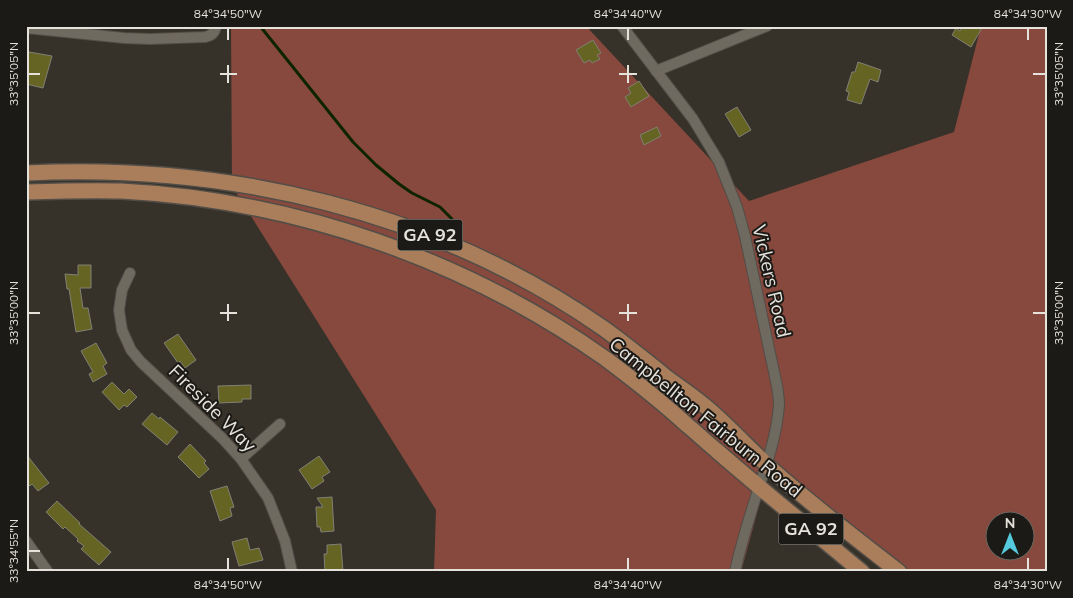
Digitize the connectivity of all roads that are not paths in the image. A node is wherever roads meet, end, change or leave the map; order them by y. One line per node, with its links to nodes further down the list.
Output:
1 (622, 26): 5 (street, Vickers Road)
2 (767, 26): 5 (street)
3 (26, 28): 4 (street)
4 (215, 29)
5 (656, 71): 11 (street, Vickers Road)
6 (26, 173): 11 (main road, Campbellton Fairburn Road / GA 92)
7 (26, 192): 12 (main road, Campbellton Fairburn Road / GA 92)
8 (130, 272): 10 (street, Fireside Way)
9 (280, 424): 10 (street)
10 (242, 459): 15 (street, Fireside Way)
11 (767, 465): 12 (street, Vickers Road); 18 (main road, Campbellton Fairburn Road / GA 92)
12 (759, 487): 16 (street, Vickers Road); 17 (main road, Campbellton Fairburn Road / GA 92)
13 (26, 541): 14 (street)
14 (48, 572)
15 (292, 572)
16 (735, 572)
17 (862, 572)
18 (899, 572)

